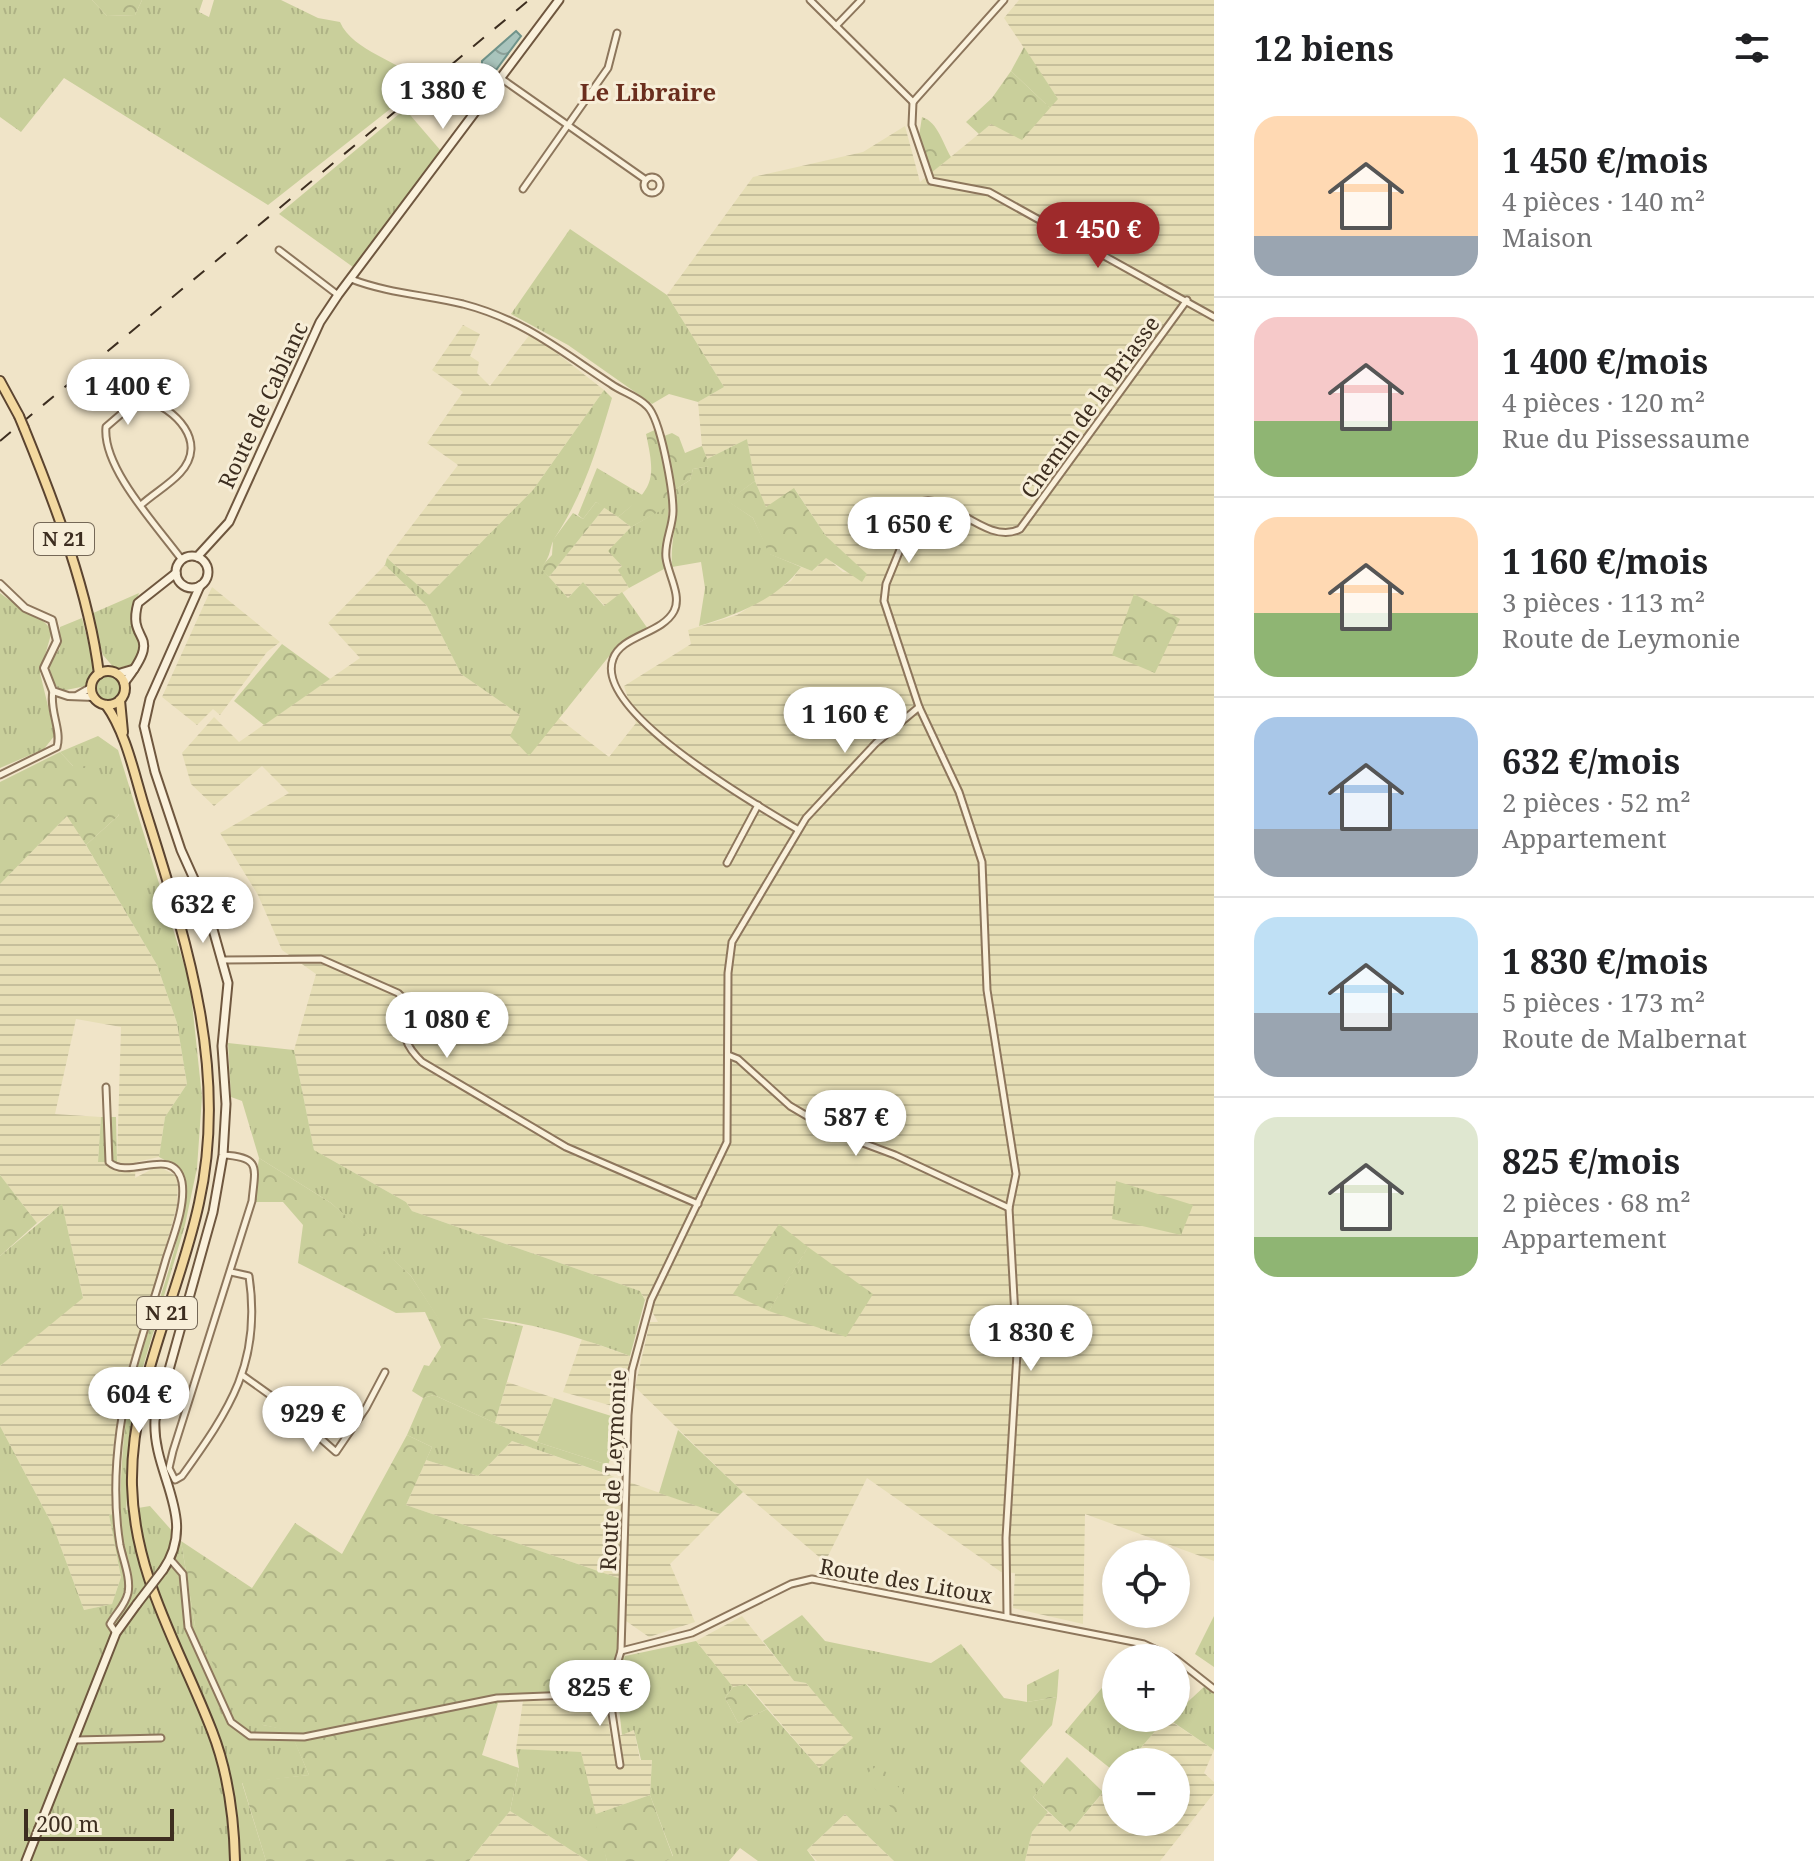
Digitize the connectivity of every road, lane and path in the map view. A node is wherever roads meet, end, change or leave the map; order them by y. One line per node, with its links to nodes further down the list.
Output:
1 (559, 0): 7 (main road, Route de Cablanc)
2 (810, 0): 5 (street)
3 (861, 0): 5 (street)
4 (1004, 0): 10 (street)
5 (836, 26): 10 (street)
6 (617, 33): 11 (street)
7 (502, 79): 9 (main road, Route de Cablanc); 11 (street)
8 (437, 90): 9 (street)
9 (492, 92): 15 (main road, Route de Cablanc)
10 (913, 102): 17 (street)
11 (567, 126): 12 (street); 13 (street)
12 (646, 180)
13 (523, 189)
14 (279, 250): 16 (street)
15 (351, 279): 16 (main road, Route de Cablanc); 41 (street)
16 (338, 295): 21 (main road, Route de Cablanc)
17 (1187, 300): 18 (street); 38 (street, Chemin de la Briasse)
18 (1214, 317)
19 (0, 381): 32 (main road, N 21, bridge)
20 (141, 505): 20 (street); 23 (street)
21 (210, 547): 22 (main road); 24 (main road)
22 (197, 557): 23 (main road); 24 (main road)
23 (182, 560): 25 (main road)
24 (206, 565): 29 (main road)
25 (176, 573): 27 (main road); 28 (main road)
26 (0, 584): 34 (street)
27 (163, 585): 28 (main road); 31 (main road)
28 (184, 586): 29 (main road); 30 (main road)
29 (200, 586): 30 (main road)
30 (192, 608): 44 (main road)
31 (136, 668): 32 (main road); 33 (main road)
32 (108, 674): 33 (main road); 35 (main road)
33 (124, 683): 36 (main road)
34 (53, 691): 35 (street); 40 (street)
35 (93, 692): 37 (main road)
36 (120, 700): 37 (main road); 39 (main road, N 21)
37 (106, 705): 39 (main road, N 21)
38 (919, 707): 42 (street, Route de Leymonie); 49 (street, Chemin de la Briasse)
39 (129, 760): 65 (main road, N 21)
40 (0, 775)
41 (758, 805): 42 (street); 43 (street)
42 (797, 829): 45 (street, Route de Leymonie)
43 (727, 863)
44 (223, 960): 47 (main road); 48 (street)
45 (728, 1055): 48 (street, Route de Leymonie); 49 (street)
46 (106, 1087): 55 (street)
47 (223, 1155): 50 (street); 53 (main road)
48 (698, 1204): 57 (street, Route de Leymonie)
49 (1009, 1208): 54 (street, Chemin de la Briasse)
50 (231, 1272): 52 (street); 52 (street)
51 (385, 1372): 52 (street)
52 (242, 1375)
53 (170, 1559): 55 (main road, bridge); 59 (street)
54 (1007, 1615): 56 (street, Route des Litoux); 57 (street, Route des Litoux)
55 (116, 1633): 62 (main road)
56 (1144, 1644)
57 (621, 1651): 59 (street, Route de Leymonie)
58 (1190, 1671): 60 (street, Route des Litoux)
59 (608, 1687): 63 (street)
60 (1214, 1689)
61 (161, 1738): 62 (street)
62 (76, 1740): 64 (main road)
63 (620, 1765)
64 (26, 1861)
65 (235, 1861)

